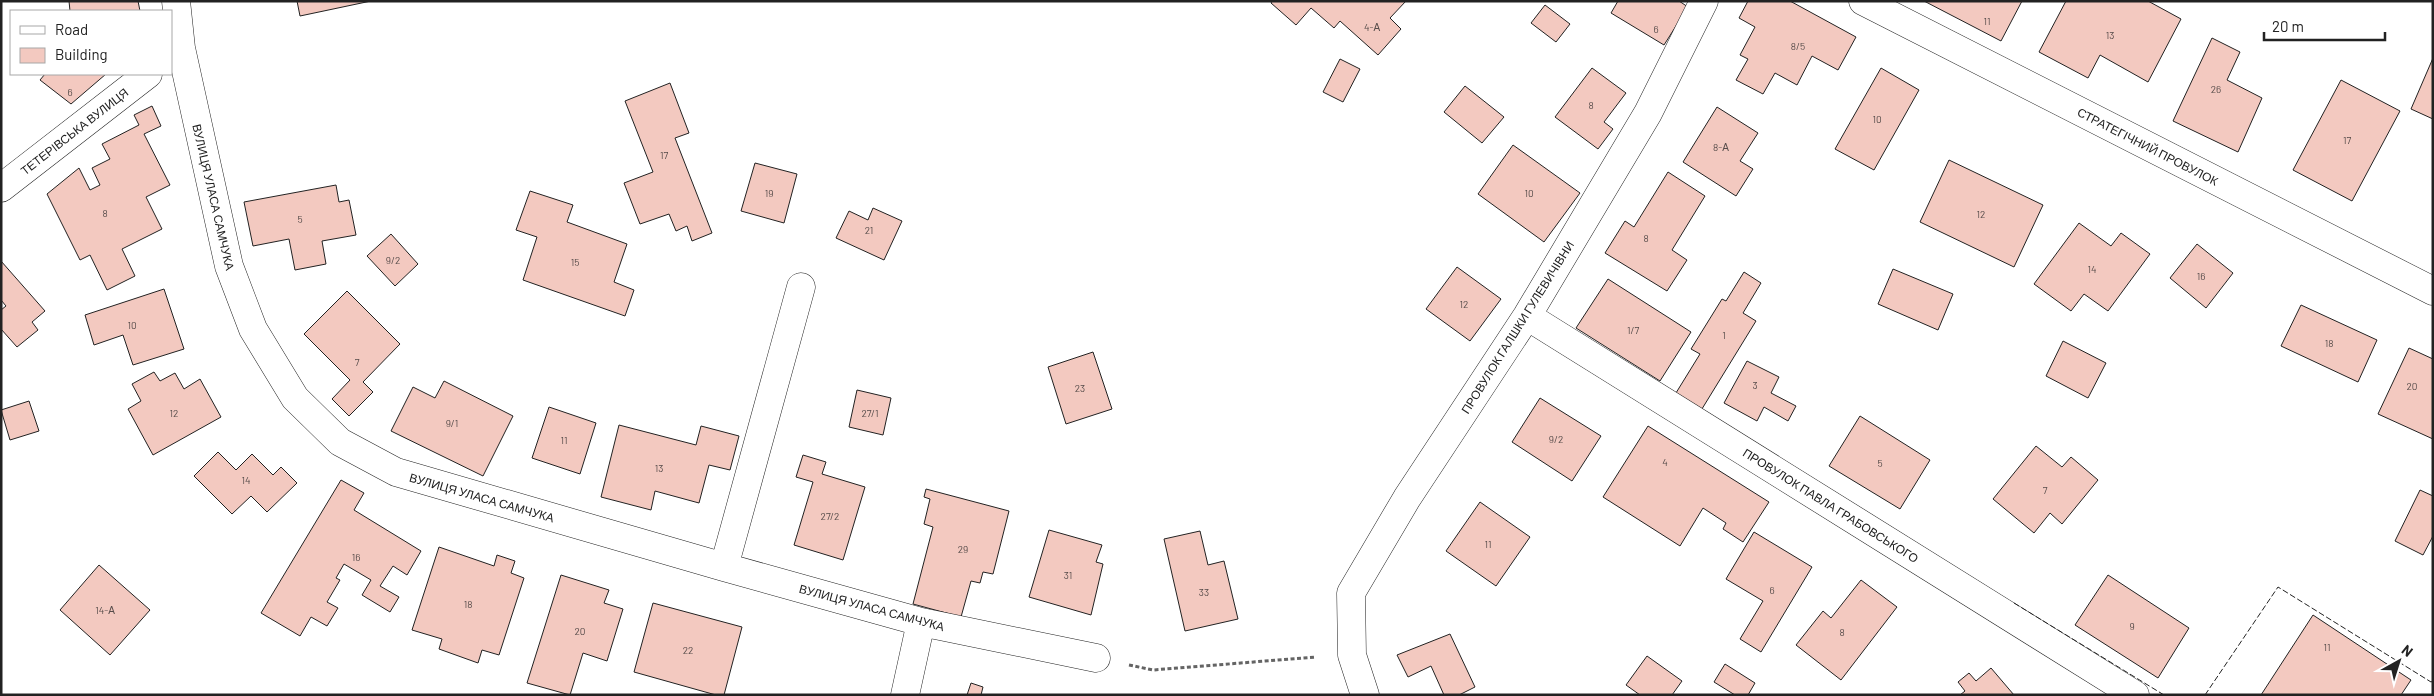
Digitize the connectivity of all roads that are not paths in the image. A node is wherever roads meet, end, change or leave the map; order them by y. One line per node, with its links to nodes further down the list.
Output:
1 (176, 1): 4 (street, ВУЛИЦЯ УЛАСА САМЧУКА)
2 (1704, 1): 9 (street, ПРОВУЛОК ГАЛШКИ ГУЛЕВИЧІВНИ)
3 (1863, 1): 8 (street, СТРАТЕГІЧНИЙ ПРОВУЛОК)
4 (176, 52): 10 (street, ВУЛИЦЯ УЛАСА САМЧУКА)
5 (147, 75): 6 (street, ТЕТЕРІВСЬКА ВУЛИЦЯ)
6 (1, 188)
7 (801, 287): 10 (street)
8 (2433, 290)
9 (1527, 316): 14 (street, ПРОВУЛОК ГАЛШКИ ГУЛЕВИЧІВНИ); 15 (street, ПРОВУЛОК ПАВЛА ГРАБОВСЬКОГО)
10 (724, 567): 11 (street, ВУЛИЦЯ УЛАСА САМЧУКА)
11 (921, 622): 12 (street, ВУЛИЦЯ УЛАСА САМЧУКА); 13 (street)
12 (1096, 658)
13 (905, 695)
14 (1365, 695)
15 (2135, 695)

